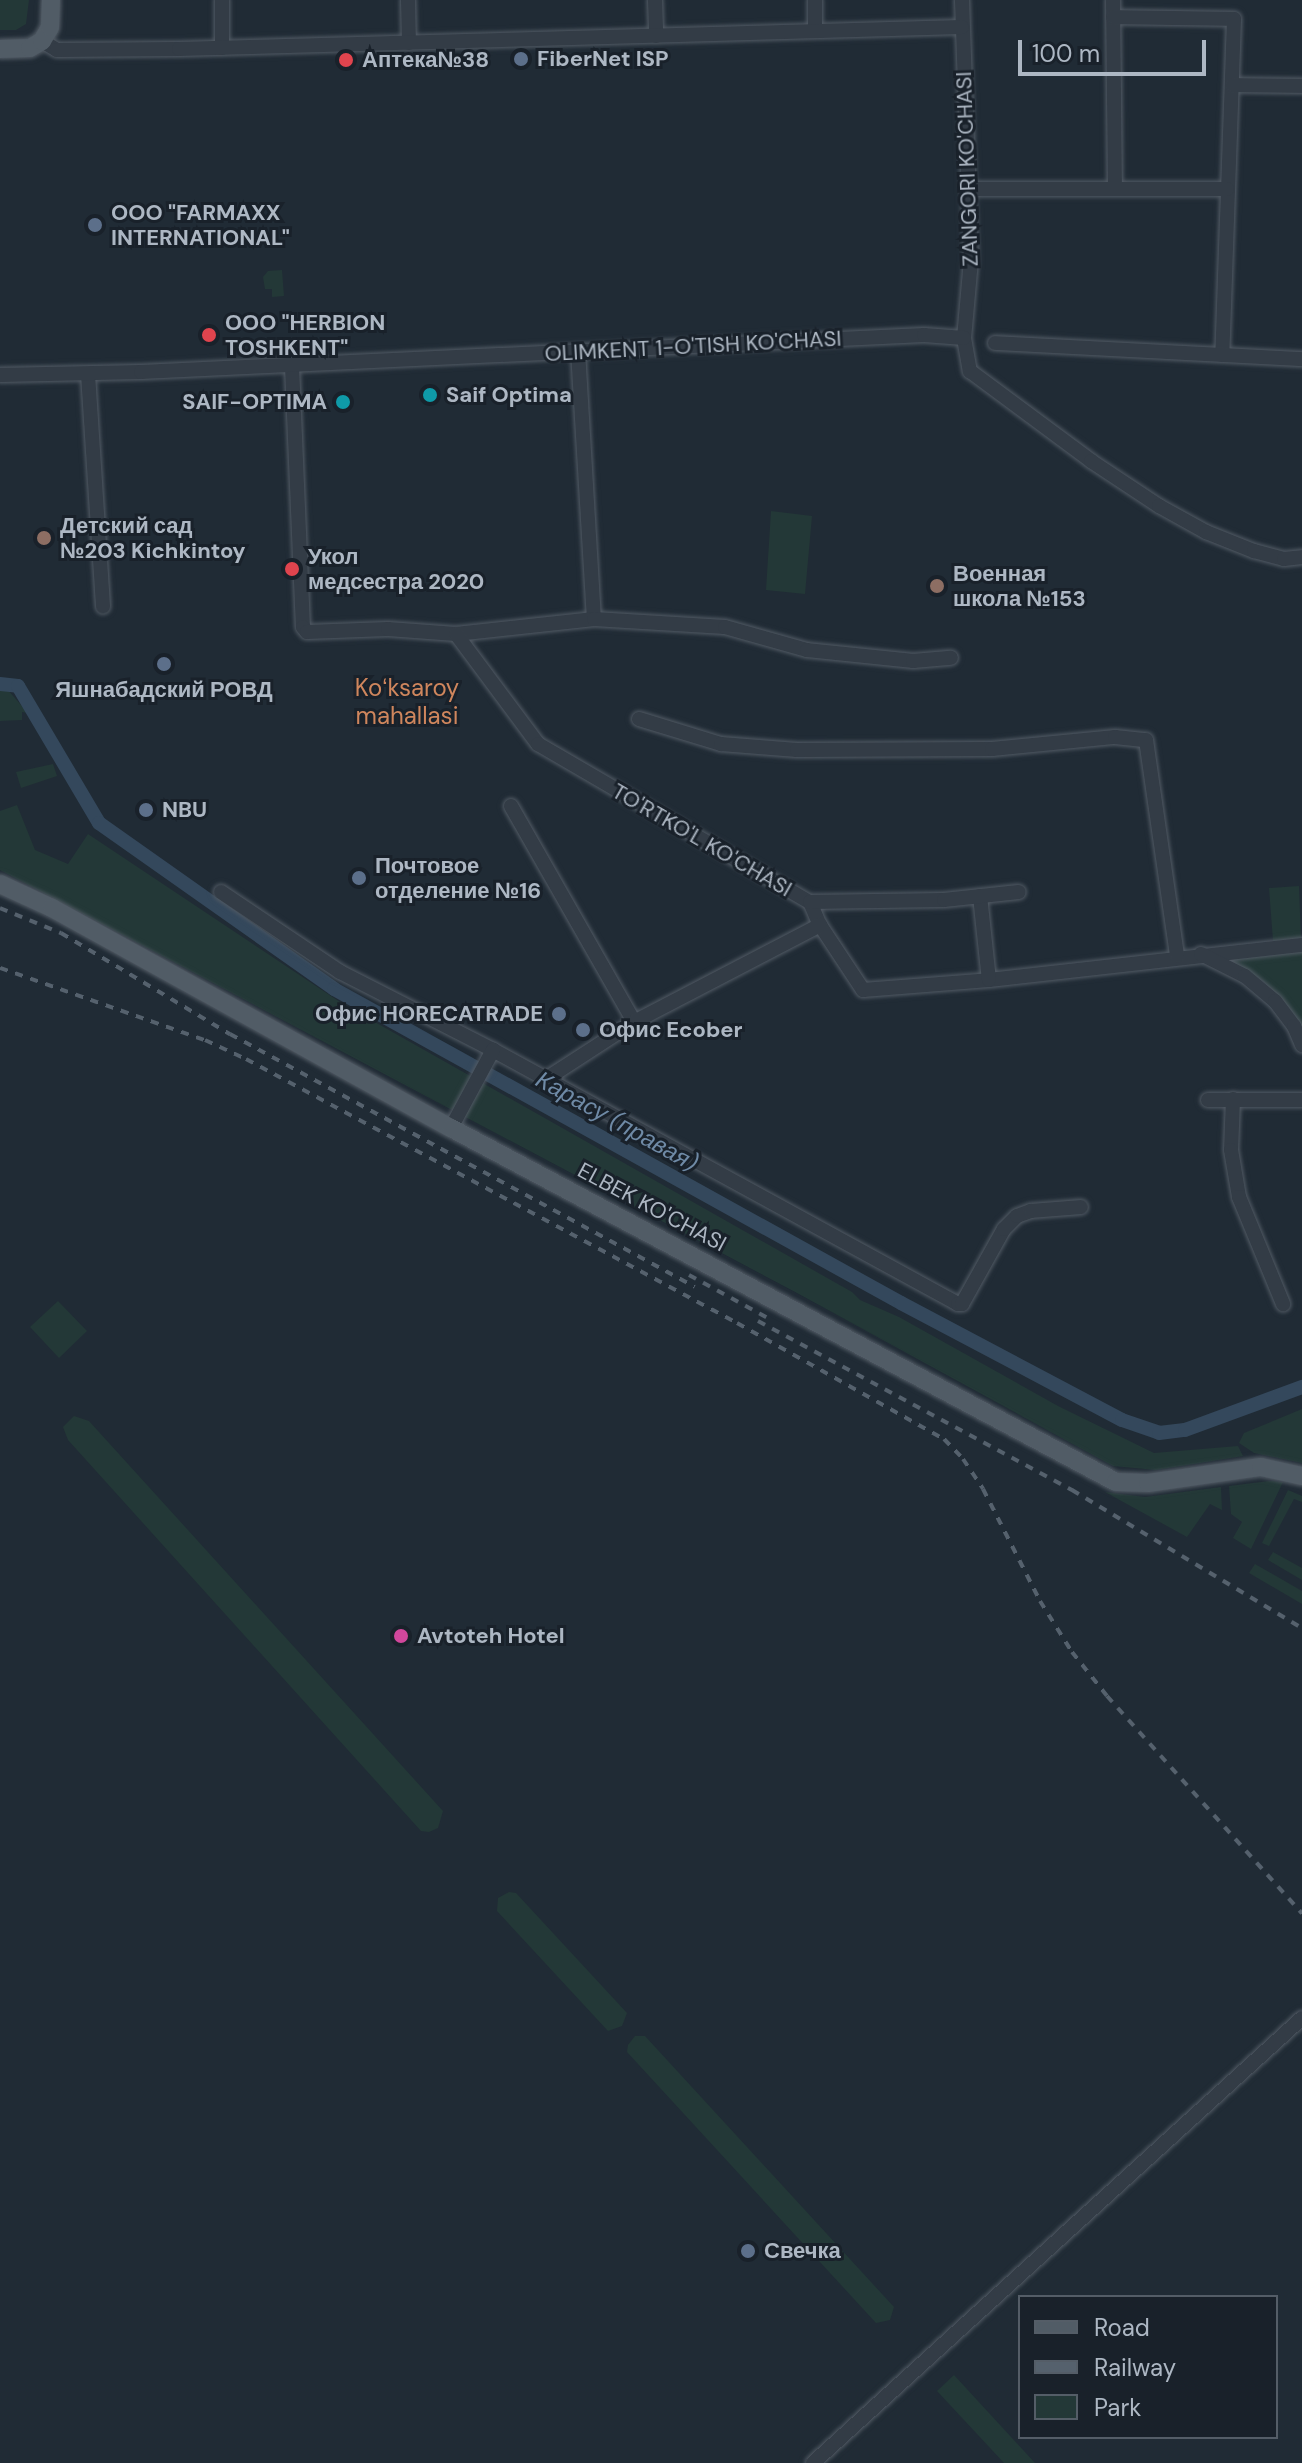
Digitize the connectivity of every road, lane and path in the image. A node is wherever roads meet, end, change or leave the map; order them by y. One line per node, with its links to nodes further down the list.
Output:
1 (51, 0): 12 (main road)
2 (222, 0): 14 (street)
3 (408, 0): 13 (street)
4 (655, 0): 11 (street)
5 (815, 0): 10 (street)
6 (962, 0): 9 (street, ZANGORI KO'CHASI)
7 (1113, 0): 8 (street)
8 (1113, 17): 16 (street); 18 (street)
9 (962, 27): 10 (street); 19 (street, ZANGORI KO'CHASI)
10 (815, 31): 11 (street)
11 (656, 36): 13 (street)
12 (42, 41): 14 (street); 15 (main road)
13 (409, 43): 14 (street)
14 (222, 48)
15 (0, 49)
16 (1232, 85): 17 (street); 20 (street)
17 (1302, 86)
18 (1115, 187): 19 (street); 20 (street)
19 (970, 189): 21 (street, ZANGORI KO'CHASI)
20 (1227, 189): 24 (street)
21 (964, 338): 23 (street, OLIMKENT 1-O'TISH KO'CHASI); 29 (street)
22 (995, 343): 24 (street)
23 (578, 351): 26 (street, OLIMKENT 1-O'TISH KO'CHASI); 31 (street)
24 (1222, 355): 25 (street)
25 (1302, 359)
26 (292, 366): 27 (street, OLIMKENT 1-O'TISH KO'CHASI); 32 (street)
27 (88, 374): 28 (street, OLIMKENT 1-O'TISH KO'CHASI); 30 (street)
28 (0, 375)
29 (1302, 557)
30 (103, 607)
31 (594, 619): 32 (street); 33 (street)
32 (456, 634): 40 (street, TO'RTKO'L KO'CHASI)
33 (951, 658)
34 (639, 719): 44 (street)
35 (511, 806): 46 (street)
36 (0, 884): 53 (main road, ELBEK KO'CHASI)
37 (221, 892): 48 (street)
38 (1019, 892): 39 (street)
39 (980, 896): 40 (street); 45 (street)
40 (810, 902): 41 (street, TO'RTKO'L KO'CHASI)
41 (820, 925): 45 (street, TO'RTKO'L KO'CHASI); 46 (street)
42 (1302, 945): 43 (street, TO'RTKO'L KO'CHASI)
43 (1201, 954): 44 (street, TO'RTKO'L KO'CHASI); 47 (street)
44 (1177, 956): 45 (street, TO'RTKO'L KO'CHASI)
45 (989, 980)
46 (634, 1022): 49 (street)
47 (1302, 1045)
48 (493, 1050): 49 (street); 53 (street)
49 (546, 1079): 54 (street)
50 (1233, 1099): 51 (street); 52 (street); 55 (street)
51 (1208, 1100)
52 (1302, 1100)
53 (451, 1128): 56 (main road, ELBEK KO'CHASI)
54 (1081, 1207)
55 (1283, 1304)
56 (1302, 1476)
57 (1302, 2018): 58 (street)
58 (813, 2463)

